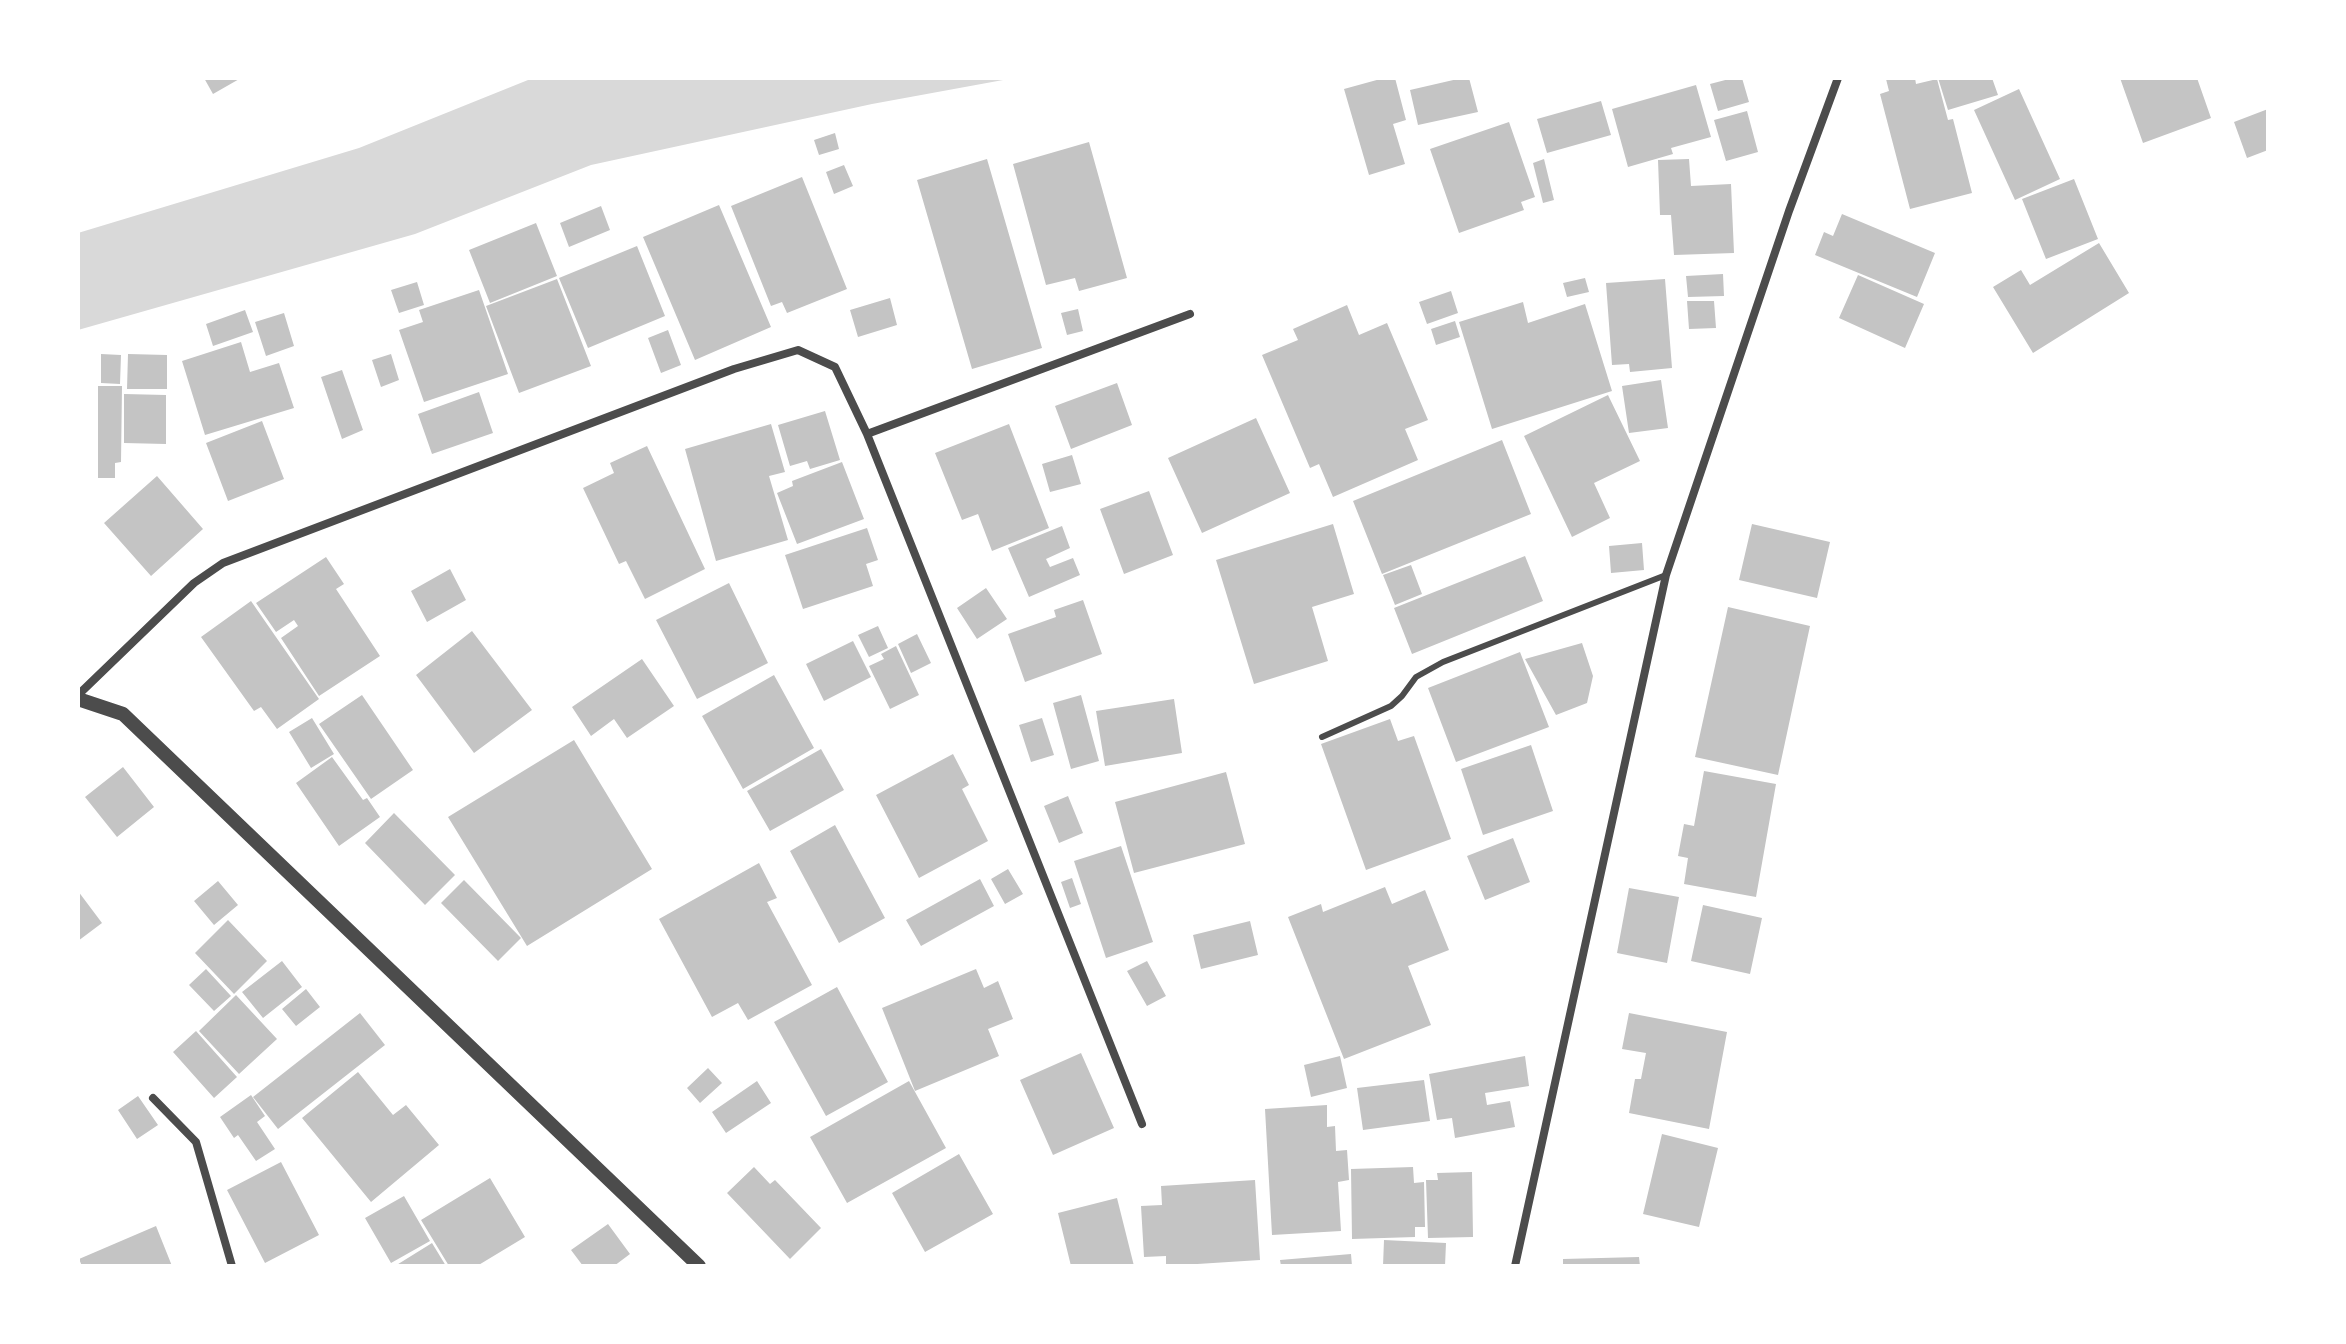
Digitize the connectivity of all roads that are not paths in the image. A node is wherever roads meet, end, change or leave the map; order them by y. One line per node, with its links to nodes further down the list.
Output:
1 (1838, 78): 4 (street)
2 (1190, 314): 3 (street)
3 (867, 434): 5 (street); 8 (street)
4 (1666, 575): 6 (lane); 11 (street)
5 (78, 697): 10 (street)
6 (1322, 737)
7 (153, 1098): 9 (street)
8 (1142, 1124)
9 (232, 1266)
10 (699, 1266)
11 (1515, 1266)

